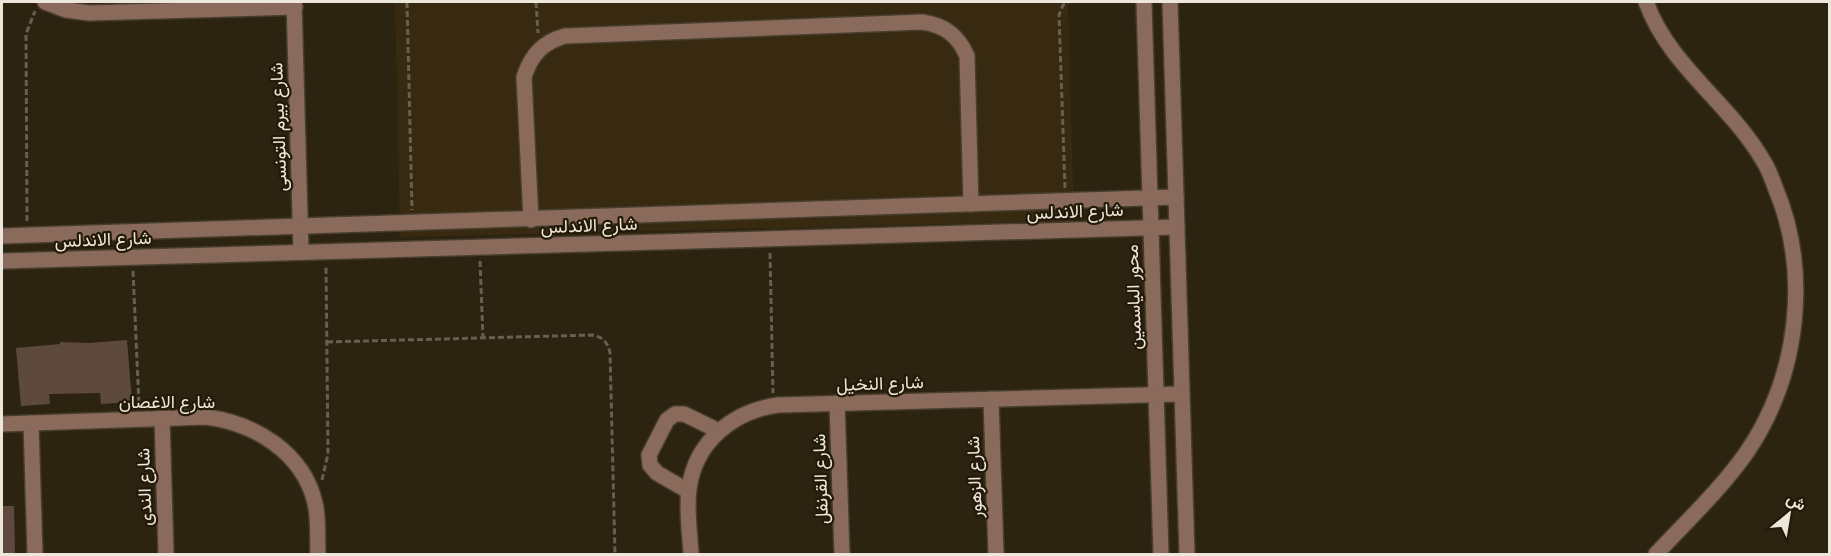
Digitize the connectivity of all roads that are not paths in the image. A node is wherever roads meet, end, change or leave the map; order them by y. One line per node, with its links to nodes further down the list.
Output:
1 (46, 2): 6 (street)
2 (1144, 2): 8 (street, محور الياسمين)
3 (1170, 2): 7 (street)
4 (1646, 2): 34 (street)
5 (295, 4): 6 (street); 11 (street, شارع بيرم التونسى)
6 (136, 7)
7 (1176, 197): 8 (street, شارع الاندلس); 12 (street)
8 (1149, 198): 9 (street, شارع الاندلس); 13 (street, محور الياسمين)
9 (971, 204): 10 (street, شارع الاندلس); 10 (street)
10 (531, 220): 11 (street, شارع الاندلس)
11 (300, 227): 14 (street, شارع الاندلس); 15 (street, شارع بيرم التونسى)
12 (1177, 227): 13 (street, شارع الاندلس); 18 (street)
13 (1150, 228): 15 (street, شارع الاندلس); 17 (street, محور الياسمين)
14 (2, 236)
15 (301, 252): 16 (street, شارع الاندلس)
16 (2, 261)
17 (1155, 394): 18 (street, شارع النخيل); 19 (street, شارع النخيل); 32 (street, محور الياسمين)
18 (1182, 394): 33 (street)
19 (991, 399): 20 (street, شارع النخيل); 31 (street, شارع الزهور)
20 (837, 403): 24 (street, شارع النخيل); 30 (street, شارع القرنفل)
21 (162, 418): 22 (street, شارع الاغصان); 27 (street, شارع الندى); 28 (street, شارع الاغصان)
22 (30, 423): 23 (street, شارع الاغصان); 26 (street)
23 (2, 424)
24 (719, 430): 25 (street, شارع النخيل); 25 (street)
25 (688, 491): 29 (street, شارع النخيل)
26 (35, 555)
27 (166, 555)
28 (318, 555)
29 (691, 555)
30 (842, 555)
31 (996, 555)
32 (1161, 555)
33 (1187, 555)
34 (1656, 555)

